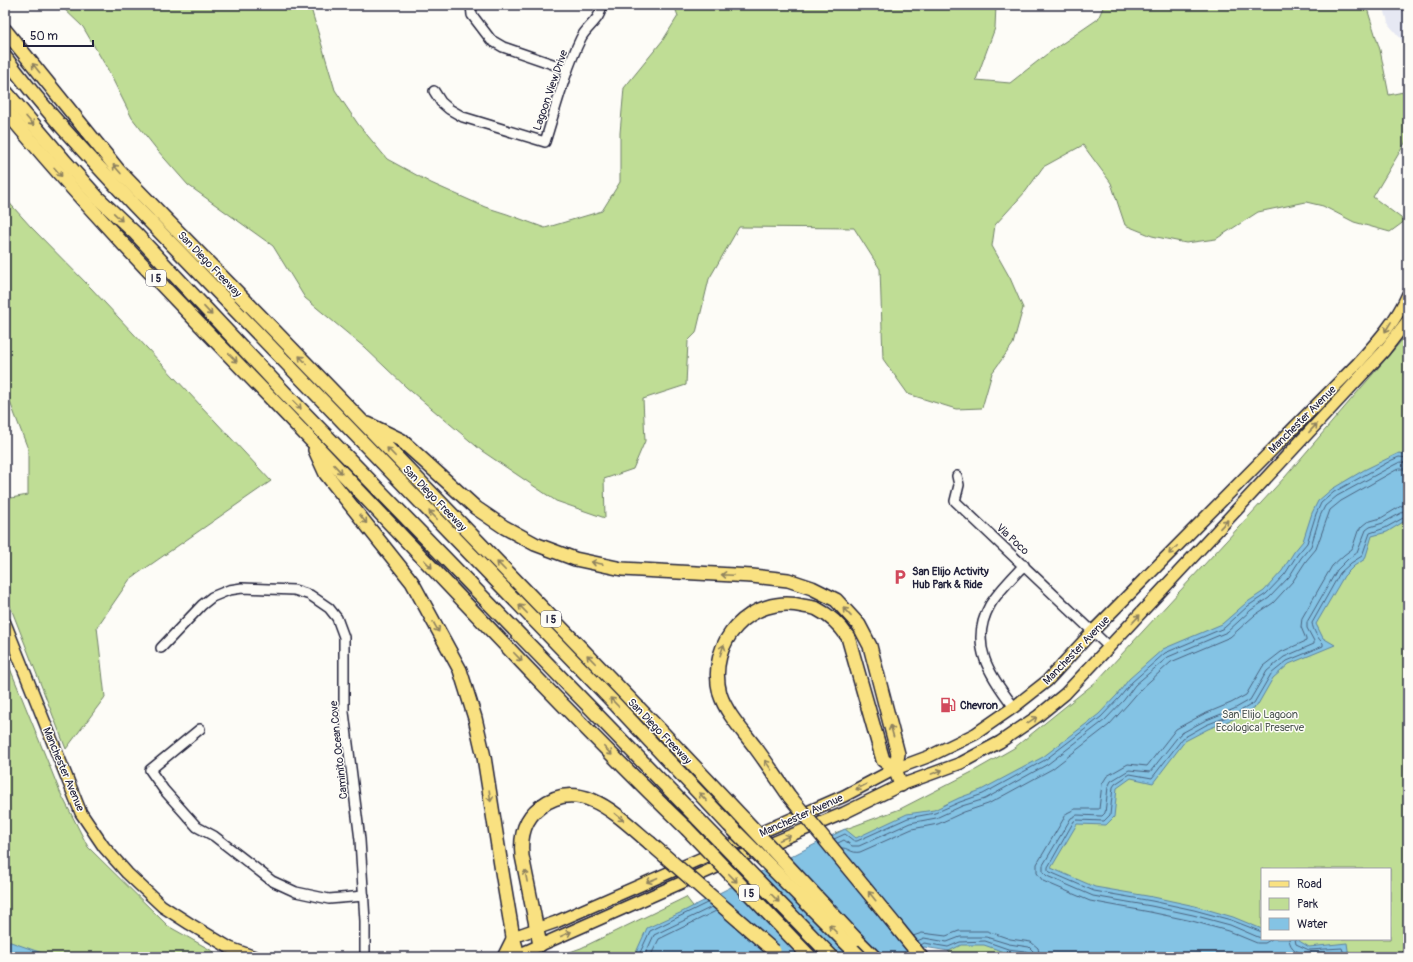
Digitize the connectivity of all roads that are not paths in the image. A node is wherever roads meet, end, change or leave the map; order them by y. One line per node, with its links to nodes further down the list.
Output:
1 (471, 5): 5 (street)
2 (601, 5): 5 (street, Lagoon View Drive)
3 (5, 30): 11 (highway, San Diego Freeway / I 5, one-way to 3)
4 (5, 57): 34 (highway, one-way to 4, bridge)
5 (567, 69): 7 (street, Lagoon View Drive)
6 (5, 91): 33 (highway, one-way to 33, bridge)
7 (434, 91)
8 (5, 110): 12 (highway, I 5, one-way to 12)
9 (1408, 294): 16 (main road, Manchester Avenue, one-way to 16)
10 (1408, 320): 17 (main road, Manchester Avenue, one-way to 10)
11 (358, 419): 21 (highway, one-way to 11); 35 (highway, San Diego Freeway / I 5, one-way to 11, bridge)
12 (312, 441): 25 (highway, one-way to 25); 32 (highway, I 5, one-way to 32, bridge)
13 (957, 476): 14 (street, Via Poco)
14 (1024, 565): 16 (street); 19 (street, Via Poco)
15 (5, 623): 29 (main road, Manchester Avenue)
16 (1093, 631): 17 (street); 19 (main road, Manchester Avenue)
17 (1109, 647): 22 (main road, Manchester Avenue, one-way to 17)
18 (161, 648): 23 (street, Caminito Ocean Cove)
19 (1014, 707): 21 (main road, Manchester Avenue)
20 (200, 729): 23 (street)
21 (895, 770): 22 (highway); 24 (main road, Manchester Avenue, one-way to 24); 36 (highway, one-way to 21, bridge)
22 (901, 785): 26 (main road, Manchester Avenue, one-way to 22)
23 (364, 896): 30 (street, Caminito Ocean Cove)
24 (536, 928): 25 (main road, Manchester Avenue); 26 (highway); 31 (highway, one-way to 31, bridge)
25 (513, 937): 27 (highway); 28 (main road, Manchester Avenue)
26 (540, 945): 27 (main road, Manchester Avenue)
27 (518, 955): 28 (main road, Manchester Avenue)
28 (501, 956)
29 (255, 957)
30 (365, 957)
31 (780, 957)
32 (810, 957)
33 (832, 957)
34 (860, 957)
35 (874, 957)
36 (921, 957)

